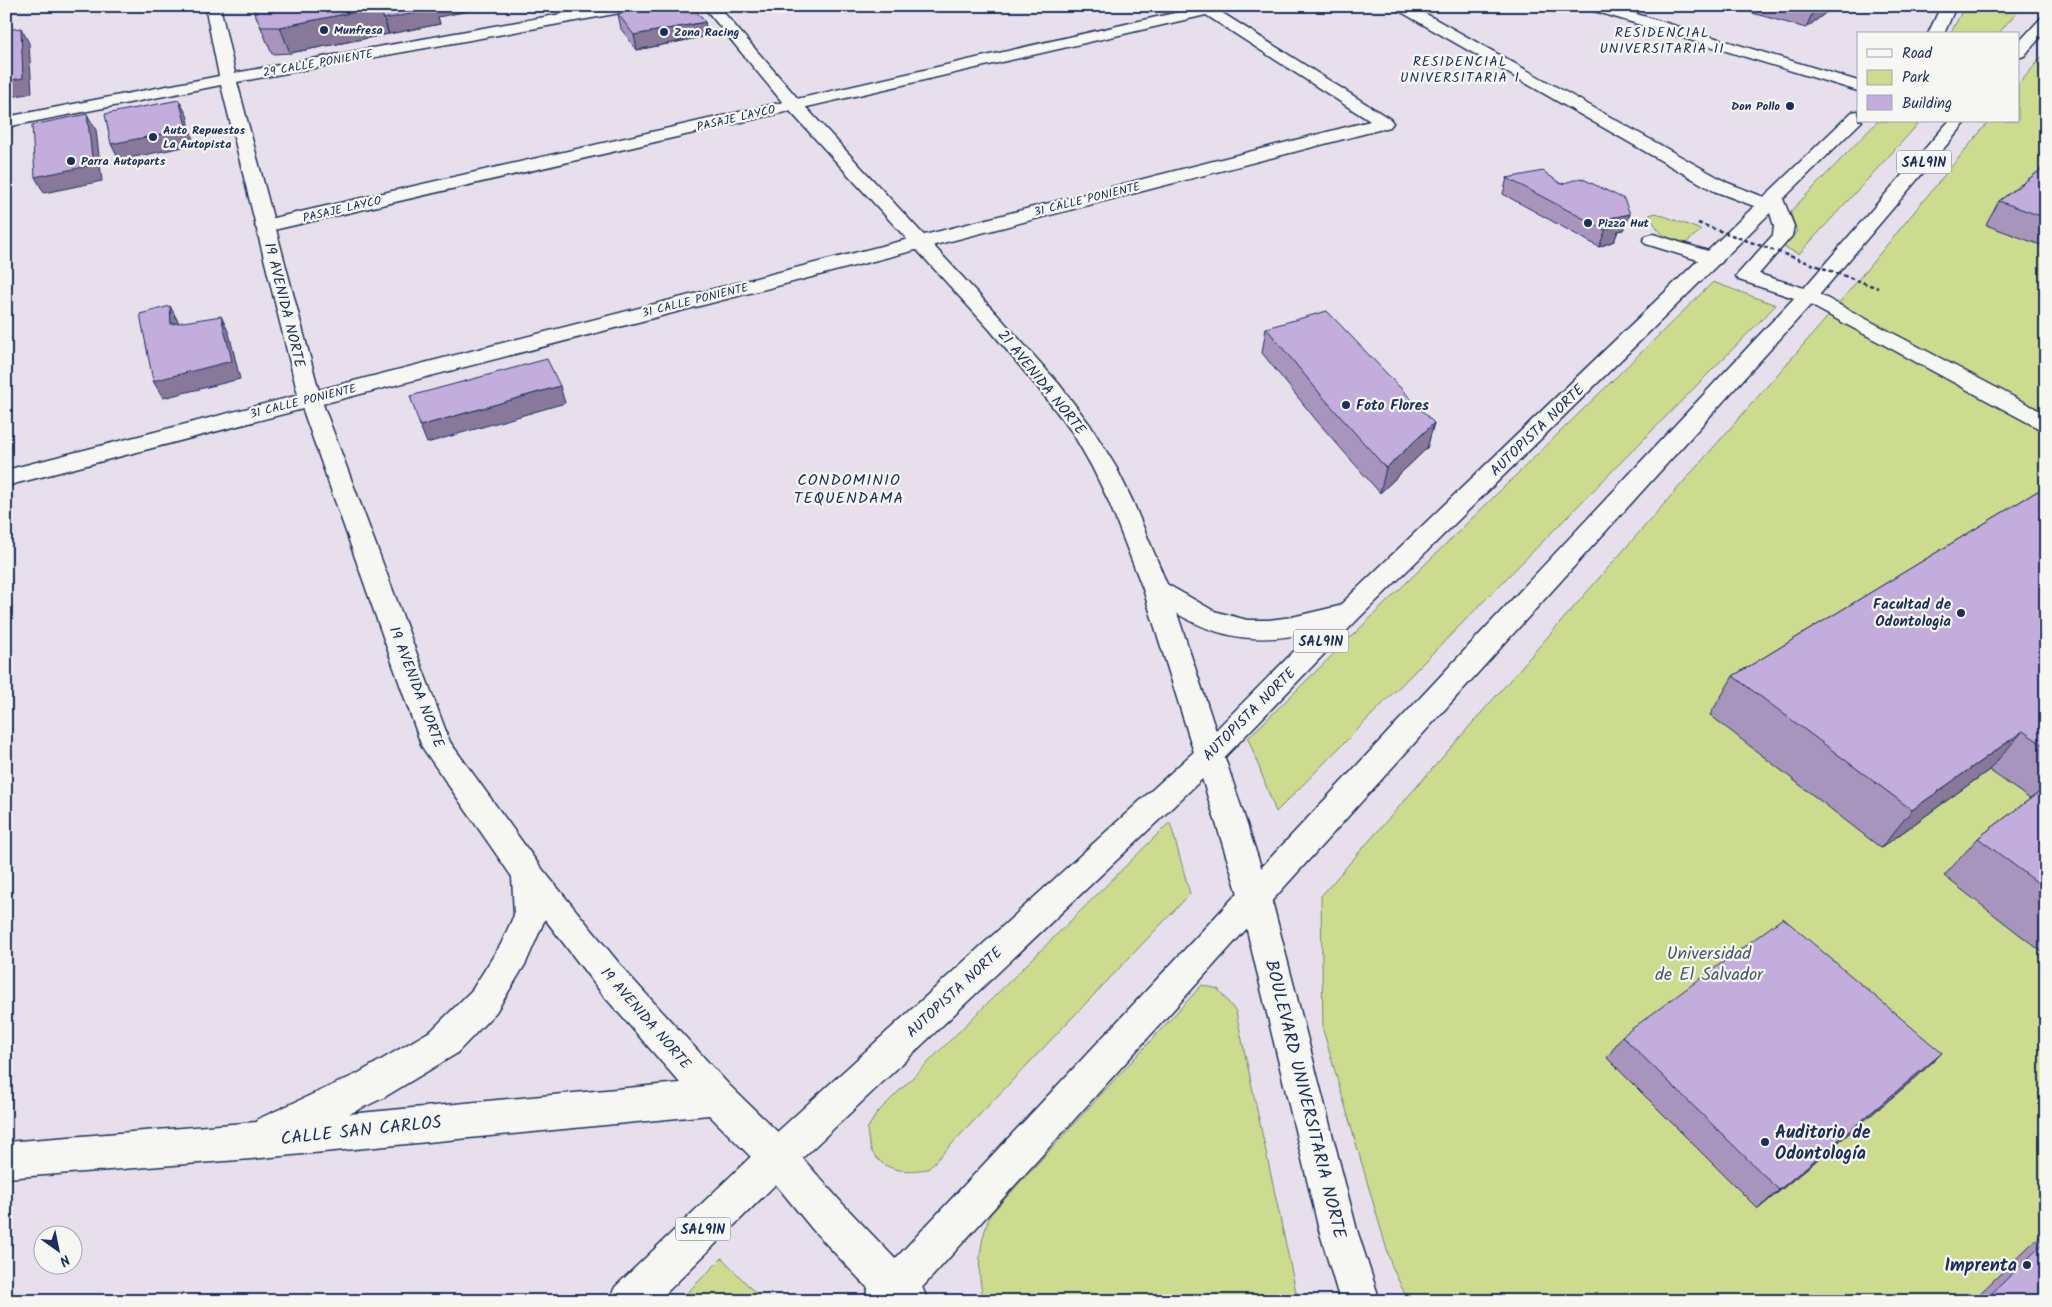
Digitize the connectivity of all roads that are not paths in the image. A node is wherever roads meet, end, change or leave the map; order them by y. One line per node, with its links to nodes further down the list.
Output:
1 (212, 6): 10 (main road, 19 AVENIDA NORTE)
2 (631, 6): 10 (main road, 29 CALLE PONIENTE)
3 (710, 6): 12 (main road, 21 AVENIDA NORTE)
4 (1402, 6): 17 (main road)
5 (1592, 6): 11 (main road)
6 (1949, 6): 8 (main road)
7 (2046, 21): 9 (main road)
8 (1937, 32)
9 (2020, 51)
10 (228, 79): 14 (main road, 29 CALLE PONIENTE); 18 (main road, 19 AVENIDA NORTE)
11 (1857, 86)
12 (794, 105): 16 (main road, PASAJE LAYCO); 18 (main road, PASAJE LAYCO); 20 (main road, 21 AVENIDA NORTE)
13 (1857, 117): 17 (main road, AUTOPISTA NORTE / SAL91N)
14 (6, 122)
15 (1958, 122): 22 (main road, SAL91N)
16 (1384, 124): 20 (main road, 31 CALLE PONIENTE)
17 (1771, 202): 21 (main road, AUTOPISTA NORTE / SAL91N); 22 (main road)
18 (265, 226): 23 (main road, 19 AVENIDA NORTE)
19 (1653, 240): 21 (main road)
20 (920, 242): 23 (main road, 31 CALLE PONIENTE); 26 (main road, 21 AVENIDA NORTE)
21 (1714, 259): 27 (main road, AUTOPISTA NORTE / SAL91N)
22 (1808, 296): 24 (main road); 30 (main road, SAL91N)
23 (310, 399): 25 (main road, 31 CALLE PONIENTE); 29 (main road, 19 AVENIDA NORTE)
24 (2046, 423)
25 (6, 478)
26 (1156, 589): 27 (main road); 28 (main road, 21 AVENIDA NORTE)
27 (1348, 613): 28 (main road, AUTOPISTA NORTE / SAL91N)
28 (1208, 756): 30 (main road, 21 AVENIDA NORTE); 33 (main road, AUTOPISTA NORTE / SAL91N)
29 (528, 874): 31 (main road, 19 AVENIDA NORTE); 32 (main road)
30 (1255, 897): 35 (main road, SAL91N); 37 (main road, BOULEVARD UNIVERSITARIA NORTE)
31 (716, 1097): 32 (main road, CALLE SAN CARLOS); 33 (main road, 19 AVENIDA NORTE)
32 (252, 1141): 34 (main road, CALLE SAN CARLOS)
33 (777, 1158): 35 (main road, 19 AVENIDA NORTE); 36 (main road, AUTOPISTA NORTE / SAL91N)
34 (6, 1160)
35 (895, 1296)
36 (629, 1301)
37 (1360, 1301)

